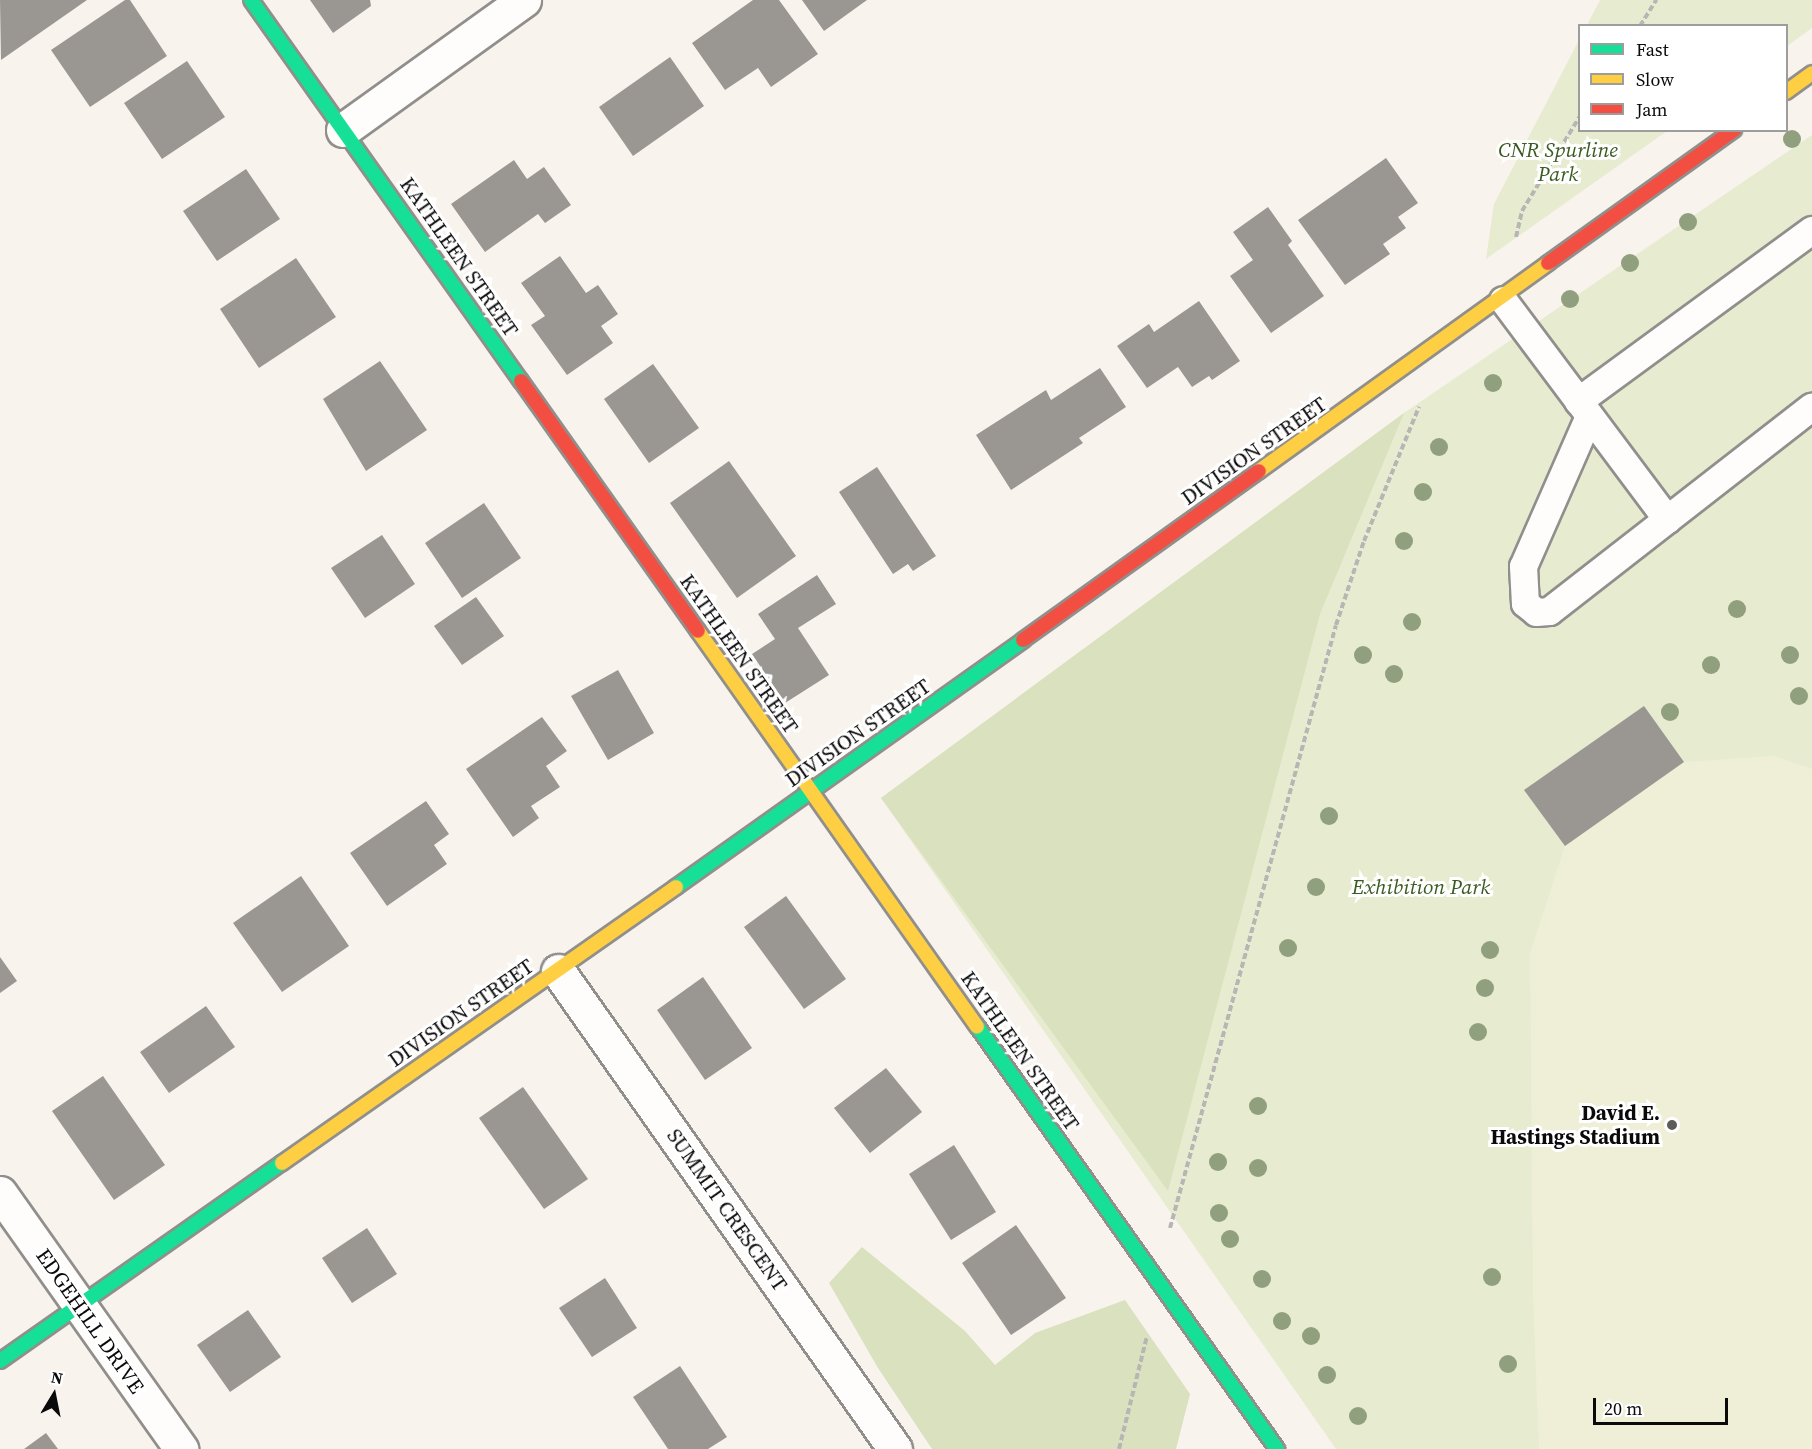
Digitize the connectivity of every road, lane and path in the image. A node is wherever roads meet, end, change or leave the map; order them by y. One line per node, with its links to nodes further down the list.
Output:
1 (251, 0): 8 (street, KATHLEEN STREET)
2 (524, 0): 8 (street)
3 (1656, 0): 4 (path)
4 (1641, 24)
5 (1812, 73): 6 (street)
6 (1788, 91)
7 (1578, 119): 10 (path)
8 (343, 130): 17 (street, KATHLEEN STREET)
9 (1731, 132): 12 (street, DIVISION STREET)
10 (1522, 210)
11 (1812, 230): 15 (lane)
12 (1503, 300): 15 (lane); 17 (street, DIVISION STREET)
13 (1423, 398): 20 (path)
14 (1812, 406): 16 (lane)
15 (1583, 408): 16 (lane); 16 (lane)
16 (1667, 519)
17 (810, 793): 18 (street, DIVISION STREET); 27 (street, KATHLEEN STREET)
18 (558, 971): 21 (street, DIVISION STREET); 25 (street, SUMMIT CRESCENT)
19 (0, 1193): 21 (street, EDGEHILL DRIVE)
20 (1169, 1234)
21 (79, 1305): 23 (street, DIVISION STREET); 24 (street, EDGEHILL DRIVE)
22 (1150, 1325): 26 (path)
23 (0, 1361)
24 (181, 1449)
25 (895, 1449)
26 (1119, 1449)
27 (1277, 1449)

